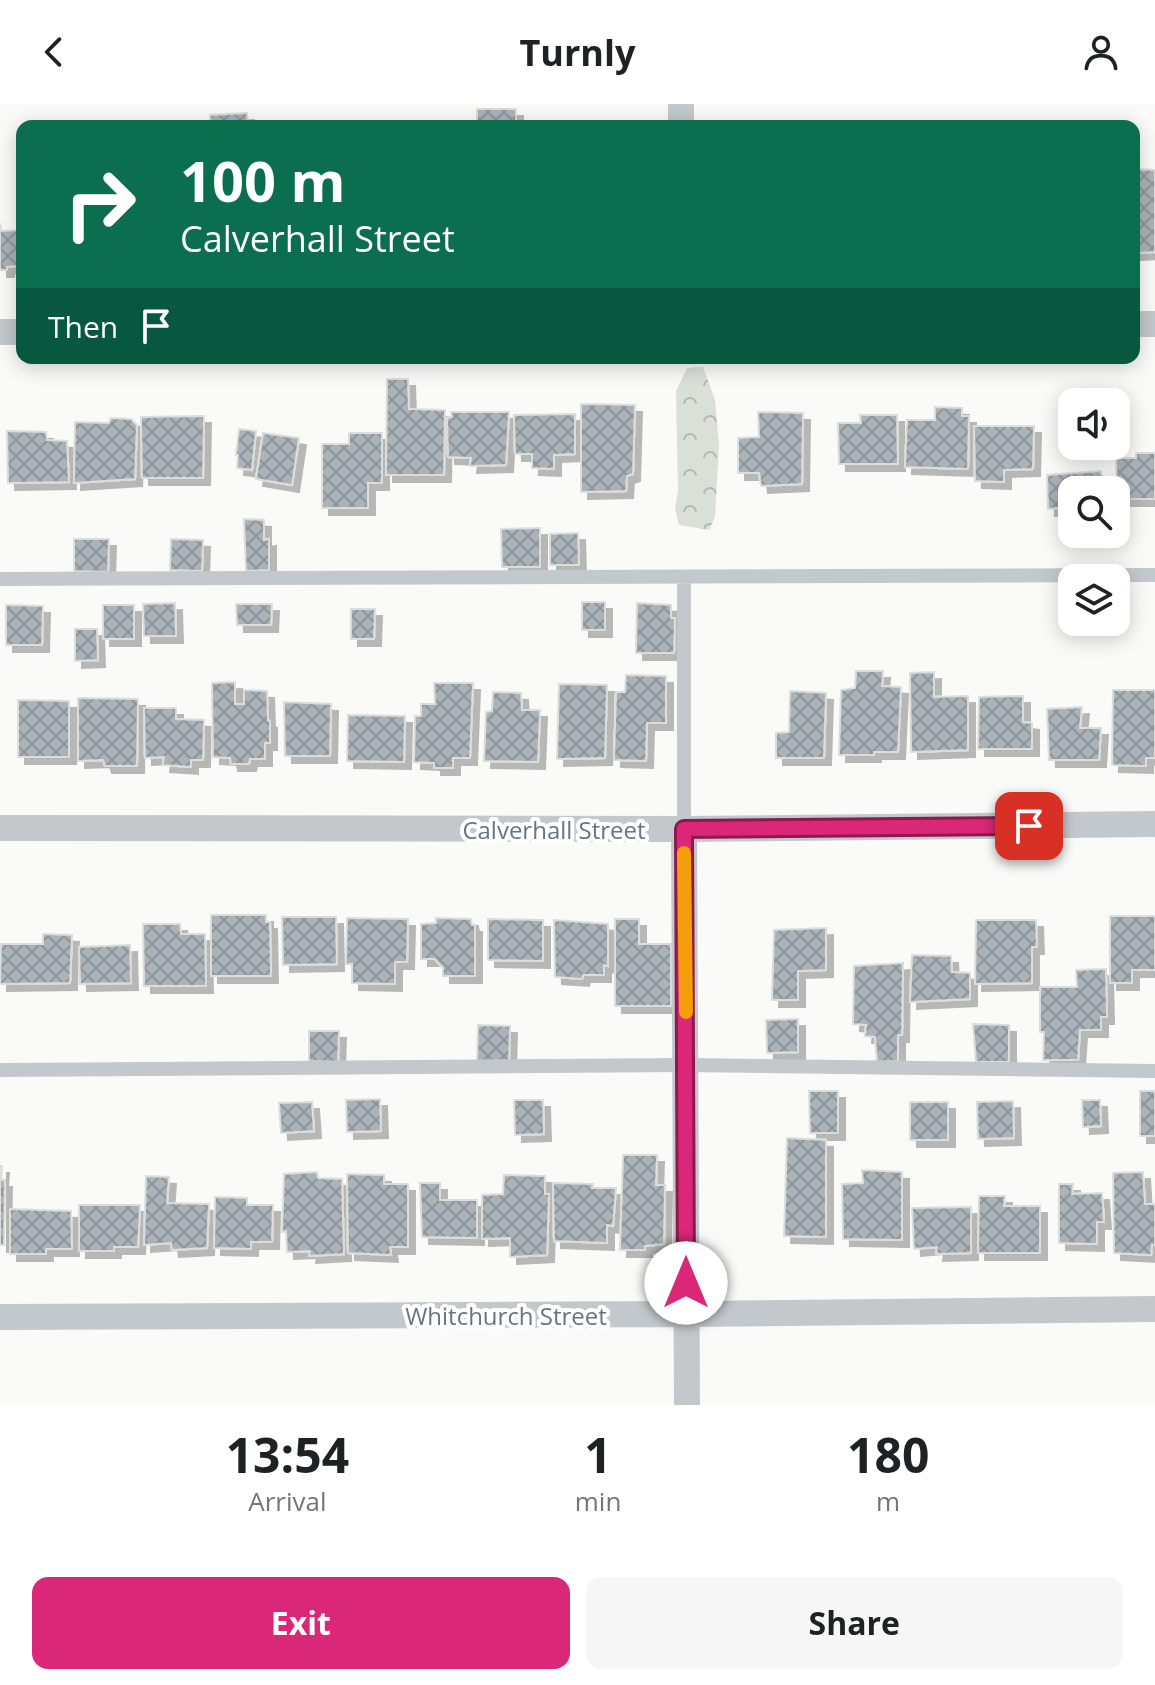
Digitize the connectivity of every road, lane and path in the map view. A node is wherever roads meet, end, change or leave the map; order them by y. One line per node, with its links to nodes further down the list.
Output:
1 (1155, 575): 2 (lane)
2 (684, 578): 3 (lane); 6 (lane)
3 (0, 579)
4 (1155, 824): 6 (street, Calverhall Street)
5 (0, 828): 6 (street, Calverhall Street)
6 (684, 829): 7 (street)
7 (686, 1065): 8 (lane); 9 (lane); 11 (street)
8 (0, 1070)
9 (1155, 1071)
10 (1155, 1309): 11 (street, Whitchurch Street)
11 (686, 1314): 12 (street, Whitchurch Street); 13 (street)
12 (0, 1317)
13 (687, 1405)

